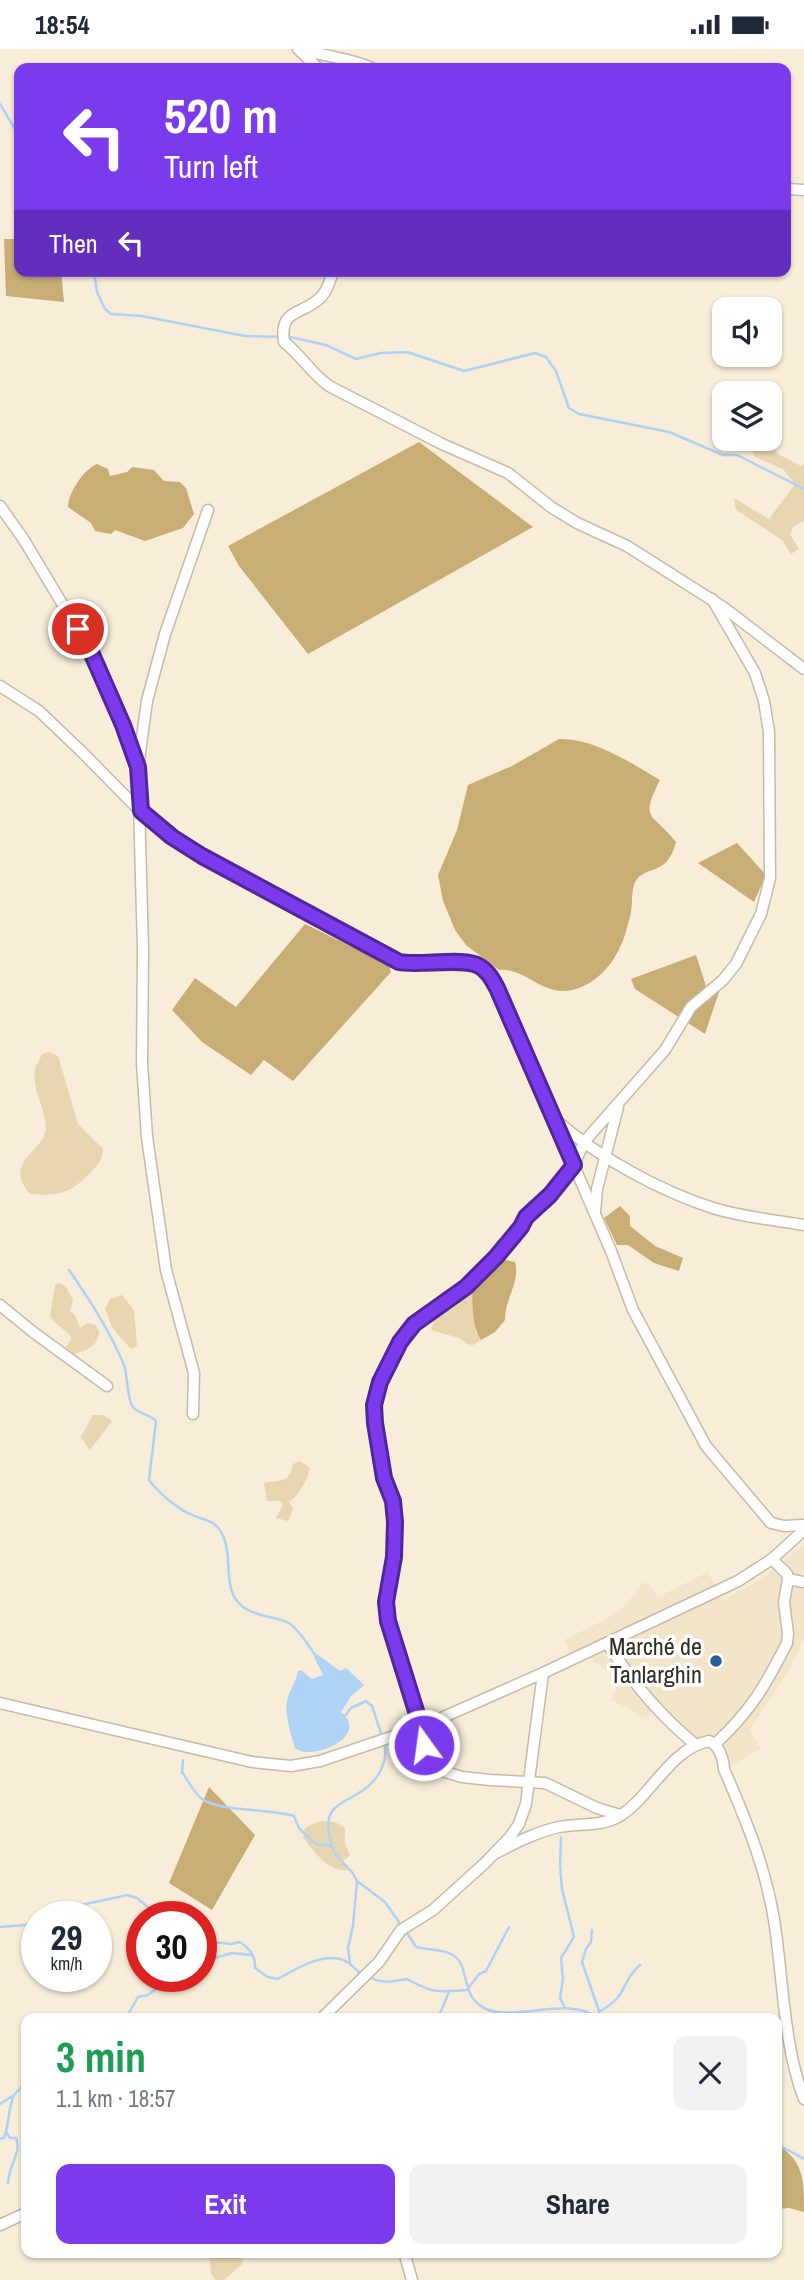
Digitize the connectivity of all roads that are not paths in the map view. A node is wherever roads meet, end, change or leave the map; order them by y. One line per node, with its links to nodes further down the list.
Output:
1 (300, 49): 2 (street); 3 (street)
2 (313, 63)
3 (361, 63)
4 (331, 277): 7 (street)
5 (0, 506): 10 (street)
6 (208, 510): 10 (street)
7 (712, 599): 8 (street); 12 (street)
8 (804, 669)
9 (0, 686): 11 (street)
10 (138, 767): 11 (street)
11 (141, 811): 13 (street); 21 (street)
12 (620, 1101): 14 (street); 15 (street)
13 (554, 1118): 14 (street); 16 (street)
14 (584, 1142): 15 (street); 16 (street)
15 (606, 1156): 17 (street); 18 (street)
16 (574, 1165): 17 (street); 30 (street)
17 (594, 1212): 22 (street)
18 (804, 1225)
19 (0, 1305): 20 (street)
20 (107, 1386)
21 (193, 1414)
22 (804, 1525)
23 (804, 1530): 24 (street)
24 (772, 1559): 25 (street); 27 (street)
25 (788, 1579): 26 (street); 31 (street)
26 (804, 1583)
27 (607, 1643): 28 (street); 32 (street)
28 (543, 1673): 30 (street); 33 (street)
29 (0, 1703): 30 (street)
30 (421, 1727): 33 (street)
31 (715, 1744): 32 (street); 37 (street)
32 (696, 1745): 34 (street)
33 (529, 1781): 34 (street); 35 (street)
34 (620, 1815): 35 (street)
35 (494, 1854): 36 (street)
36 (327, 2013)
37 (804, 2099)
38 (21, 2215): 39 (street)
39 (0, 2225)
40 (406, 2258): 41 (street)
41 (412, 2280)

